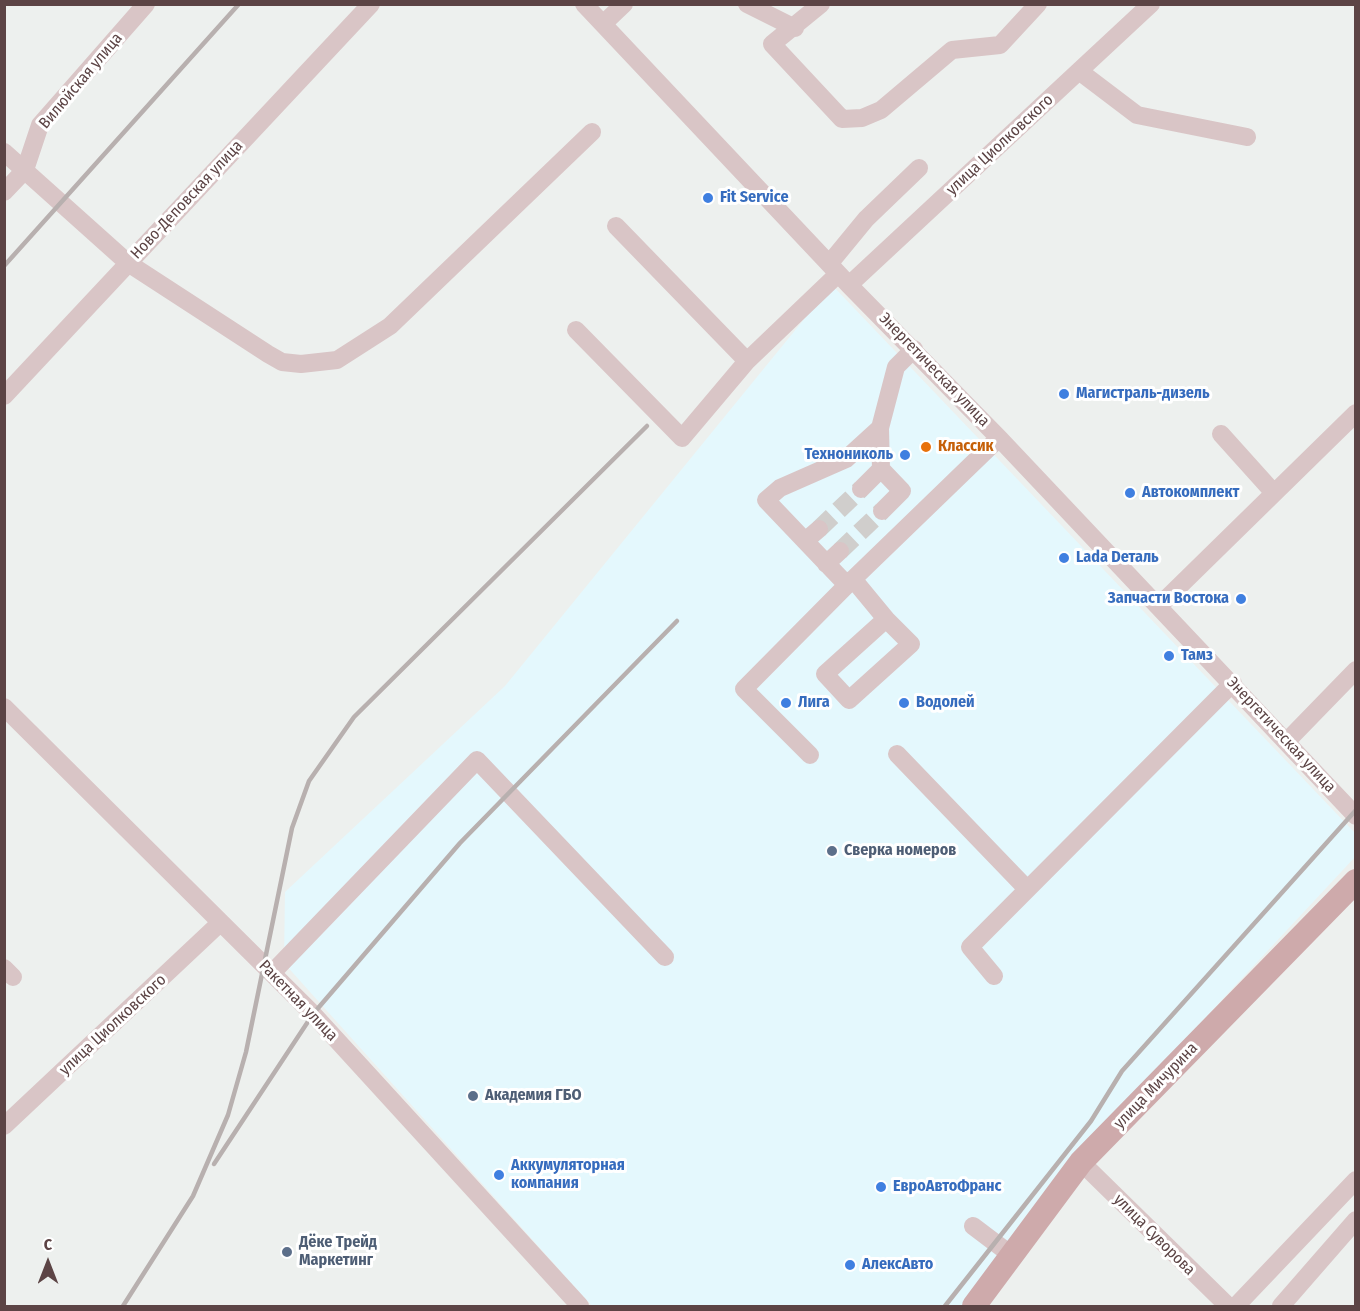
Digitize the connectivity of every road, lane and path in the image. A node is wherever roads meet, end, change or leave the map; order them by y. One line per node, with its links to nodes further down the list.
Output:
1 (146, 4): 16 (street, Вилюйская улица)
2 (370, 4): 19 (street, Ново-Деповская улица)
3 (584, 4): 9 (street, Энергетическая улица)
4 (624, 4): 9 (street)
5 (747, 4): 10 (street)
6 (821, 4): 10 (street)
7 (1038, 4): 10 (street)
8 (1150, 4): 11 (street, улица Циолковского)
9 (603, 24): 20 (street, Энергетическая улица)
10 (795, 28)
11 (1079, 71): 13 (street); 20 (street, улица Циолковского)
12 (592, 132): 19 (street)
13 (1247, 137)
14 (4, 152): 16 (street)
15 (919, 168): 20 (street)
16 (26, 170): 17 (street, Вилюйская улица); 19 (street)
17 (4, 192)
18 (616, 226): 23 (street)
19 (128, 263): 24 (street, Ново-Деповская улица)
20 (839, 274): 22 (street, Энергетическая улица); 23 (street)
21 (576, 330): 23 (street)
22 (914, 348): 26 (street); 28 (street, Энергетическая улица)
23 (747, 361)
24 (4, 396)
25 (1356, 413): 31 (street)
26 (880, 428): 29 (street); 34 (street)
27 (1221, 434): 31 (street)
28 (999, 438): 37 (street); 38 (street, Энергетическая улица)
29 (881, 469): 30 (street); 32 (street)
30 (861, 489)
31 (1274, 493): 38 (street)
32 (882, 511)
33 (819, 529): 34 (street)
34 (805, 541): 36 (street)
35 (840, 551): 36 (street)
36 (826, 564): 37 (street)
37 (850, 582): 39 (street); 45 (street)
38 (1159, 606): 41 (street, Энергетическая улица)
39 (886, 619): 39 (street)
40 (1356, 670): 43 (street)
41 (1233, 683): 43 (street, Энергетическая улица); 48 (street)
42 (4, 707): 49 (street, Ракетная улица)
43 (1287, 741): 46 (street, Энергетическая улица)
44 (897, 754): 48 (street)
45 (810, 755)
46 (1356, 816)
47 (1356, 881): 54 (main road, улица Мичурина)
48 (1028, 890): 52 (street)
49 (220, 923): 51 (street, Ракетная улица); 53 (street, улица Циолковского)
50 (665, 957): 51 (street)
51 (272, 973): 59 (street, Ракетная улица)
52 (994, 976)
53 (4, 1126)
54 (1081, 1162): 58 (main road, улица Мичурина); 61 (street, улица Суворова)
55 (1356, 1180): 62 (street)
56 (1356, 1220): 63 (street)
57 (973, 1226): 58 (street)
58 (1010, 1254): 60 (main road, улица Мичурина)
59 (574, 1305)
60 (974, 1306)
61 (1228, 1306)
62 (1236, 1306)
63 (1281, 1306)

